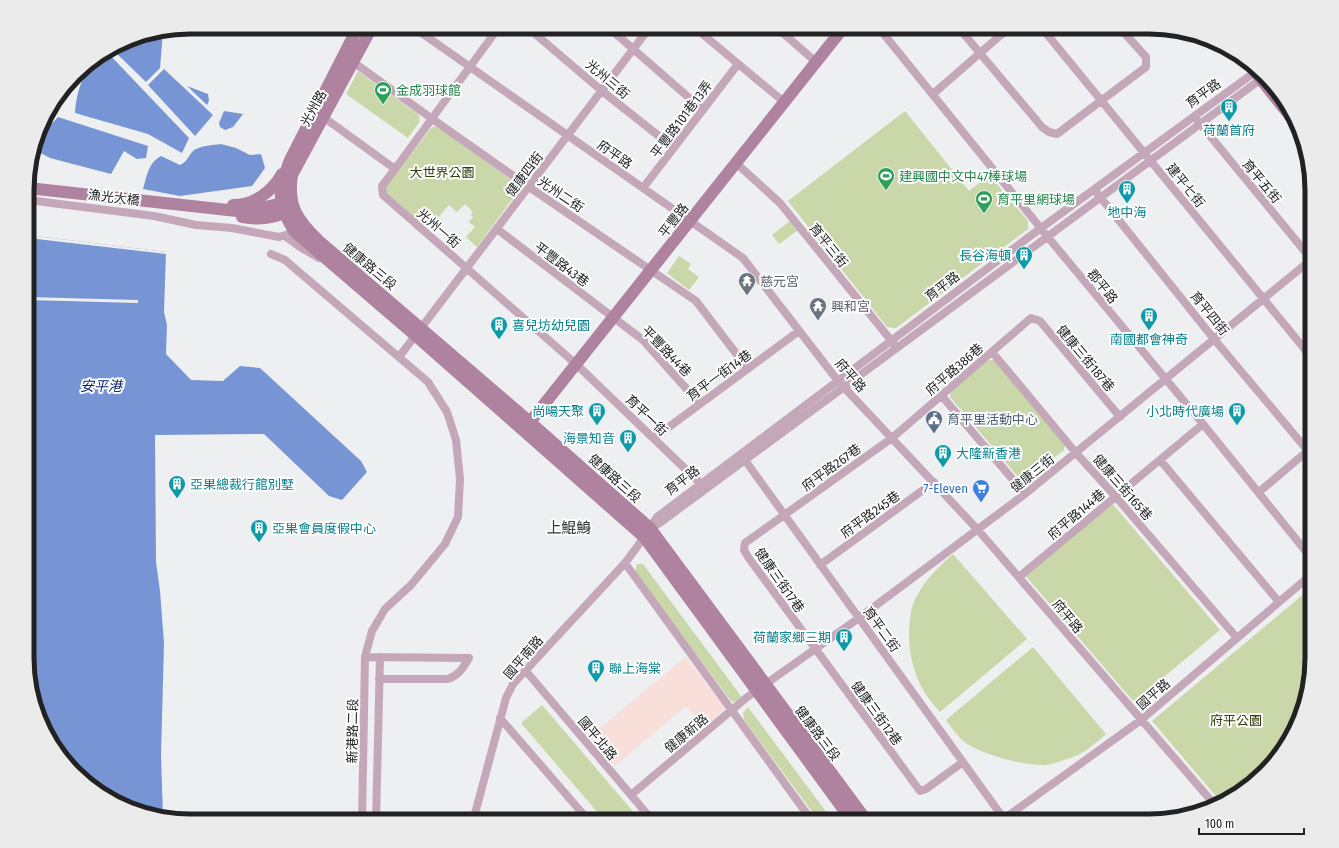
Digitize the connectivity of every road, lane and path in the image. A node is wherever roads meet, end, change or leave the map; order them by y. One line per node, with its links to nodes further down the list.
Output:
1 (354, 34): 18 (street, 光州路)
2 (368, 34): 19 (street, 光州路)
3 (423, 34): 22 (street, 府平路)
4 (494, 34): 22 (street, 光州一街)
5 (535, 34): 24 (street, 光州三街)
6 (616, 34): 16 (street)
7 (645, 34): 16 (street, 健康四街)
8 (702, 34): 21 (street)
9 (784, 34): 20 (street)
10 (838, 34): 20 (street, 平豐路)
11 (884, 34): 25 (street, 郡平路)
12 (964, 34): 17 (street)
13 (1002, 34): 17 (street)
14 (1047, 34): 26 (street, 建平七街)
15 (1125, 34): 26 (street)
16 (633, 49): 24 (street, 健康四街); 28 (street)
17 (980, 54): 25 (street); 26 (street)
18 (344, 55): 19 (street, 光州二街); 29 (street, 光州路)
19 (354, 62): 29 (street, 光州路); 30 (street, 光州二街)
20 (816, 62): 27 (street, 平豐路)
21 (738, 64): 27 (street); 28 (street, 平豐路101巷13弄)
22 (470, 67): 30 (street, 光州一街); 32 (street, 府平路)
23 (1254, 75): 31 (street, 育平路)
24 (602, 91): 32 (street, 健康四街); 33 (street, 光州三街)
25 (932, 94): 48 (street, 郡平路)
26 (1101, 101): 34 (street, 建平七街)
27 (784, 102): 37 (street, 平豐路)
28 (703, 110): 33 (street, 平豐路101巷13弄)
29 (320, 114): 35 (street, 光州路); 38 (street); 46 (street, 光州路)
30 (431, 118): 38 (street, 光州一街); 39 (street, 光州二街)
31 (1197, 120): 34 (street, 育平路); 36 (street, 育平路); 52 (street, 育平五街)
32 (568, 135): 39 (street, 健康四街); 40 (street, 府平路)
33 (674, 148): 40 (street, 平豐路101巷13弄)
34 (1144, 153): 36 (street, 建平七街); 42 (street, 育平路)
35 (290, 160): 45 (street); 46 (street, 光州路)
36 (1150, 160): 43 (street, 育平路); 57 (street, 建平七街)
37 (736, 163): 47 (street, 平豐路); 63 (street, 育平三街)
38 (395, 169): 55 (street, 光州一街)
39 (529, 187): 49 (street, 健康四街); 56 (street, 光州二街)
40 (643, 188): 47 (street, 府平路)
41 (34, 189): 45 (street, 漁光大橋)
42 (1094, 189): 43 (street, 育平四街); 48 (street, 育平路)
43 (1101, 197): 51 (street, 育平路); 62 (street, 育平四街)
44 (34, 201): 50 (street, 漁光大橋)
45 (196, 207): 46 (street)
46 (286, 207): 50 (street, 健康路三段); 61 (street, 健康路三段)
47 (690, 221): 56 (street, 平豐路); 60 (street, 府平路)
48 (1041, 228): 51 (street, 郡平路); 63 (street, 育平路)
49 (497, 229): 55 (street, 健康四街); 58 (street, 平豐路43巷)
50 (290, 234): 61 (street, 健康路三段)
51 (1047, 236): 64 (street, 育平路); 70 (street, 郡平路)
52 (1305, 251)
53 (272, 254): 67 (street, 新港路二段)
54 (1305, 265): 57 (street, 健康三街)
55 (467, 268): 61 (street, 健康四街); 68 (street, 光州一街)
56 (651, 270): 58 (street, 平豐路); 69 (street, 光州二街)
57 (1263, 298): 62 (street, 健康三街); 65 (street, 建平七街)
58 (613, 317): 68 (street, 平豐路); 73 (street, 平豐路44巷)
59 (1031, 318): 66 (street, 府平路386巷); 74 (street, 健康三街187巷)
60 (799, 331): 69 (street, 育平一街14巷); 71 (street, 府平路)
61 (419, 332): 67 (street, 健康四街); 76 (street, 健康路三段)
62 (1214, 339): 70 (street, 健康三街); 79 (street, 育平四街)
63 (891, 341): 64 (street, 育平三街); 71 (street, 育平路)
64 (897, 348): 71 (street, 育平路)
65 (1305, 349)
66 (992, 352): 72 (street, 府平路386巷); 80 (street, 健康三街165巷)
67 (399, 358): 101 (street, 新港路二段)
68 (576, 364): 76 (street, 平豐路); 77 (street, 育平一街)
69 (748, 369): 73 (street, 育平一街14巷)
70 (1165, 380): 74 (street, 健康三街); 75 (street, 郡平路)
71 (841, 384): 78 (street, 府平路); 82 (street, 育平路)
72 (941, 395): 78 (street, 府平路386巷); 87 (street)
73 (700, 404): 77 (street, 育平一街14巷)
74 (1120, 417): 80 (street, 健康三街)
75 (1203, 424): 83 (street, 府平路144巷); 86 (street, 郡平路)
76 (527, 426): 91 (street, 健康路三段)
77 (654, 438): 85 (street, 育平一街)
78 (892, 438): 84 (street, 府平路); 89 (street, 府平路267巷)
79 (1305, 443)
80 (1076, 453): 87 (street, 健康三街); 88 (street, 健康三街165巷)
81 (1305, 453): 86 (street)
82 (742, 457): 85 (street, 育平路); 89 (street, 育平二街); 91 (street, 育平路)
83 (1160, 460): 88 (street, 府平路144巷); 97 (street)
84 (934, 482): 90 (street, 府平路); 94 (street, 府平路245巷)
85 (701, 484): 91 (street, 育平路)
86 (1258, 492): 92 (street, 郡平路)
87 (1025, 494): 90 (street, 健康三街)
88 (1116, 497): 95 (street, 府平路144巷); 99 (street, 健康三街165巷)
89 (784, 515): 94 (street, 育平二街); 100 (street, 健康三街17巷)
90 (978, 530): 95 (street, 府平路); 98 (street, 健康三街)
91 (647, 533): 93 (street, 國平南路); 105 (street, 健康路三段)
92 (1305, 550)
93 (625, 562): 103 (street, 國平南路); 106 (street)
94 (820, 565): 98 (street, 育平二街)
95 (1019, 577): 108 (street, 府平路)
96 (1305, 580): 97 (street, 國平路)
97 (1279, 602): 99 (street, 國平路)
98 (859, 618): 100 (street, 健康三街); 109 (street, 育平二街)
99 (1237, 638): 108 (street, 國平路)
100 (815, 649): 105 (street, 健康三街); 109 (street, 健康三街12巷)
101 (365, 657): 102 (street); 112 (street, 新港路二段)
102 (380, 657): 104 (street, 新港路二段); 104 (street)
103 (525, 670): 107 (street, 國平南路); 110 (street, 國平北路)
104 (379, 679): 113 (street, 新港路二段)
105 (761, 688): 106 (street, 健康新路); 118 (street, 健康路三段); 119 (street, 健康路三段)
106 (732, 710): 110 (street, 健康新路); 117 (street)
107 (500, 718): 114 (street, 國平南路); 115 (street)
108 (1141, 720): 111 (street, 府平路); 121 (street, 國平路)
109 (963, 762): 120 (street, 育平二街)
110 (632, 796): 116 (street, 國平北路)
111 (1211, 801)
112 (362, 814)
113 (376, 814)
114 (475, 814)
115 (583, 814)
116 (647, 814)
117 (807, 814)
118 (847, 814)
119 (861, 814)
120 (999, 814)
121 (1011, 814)

